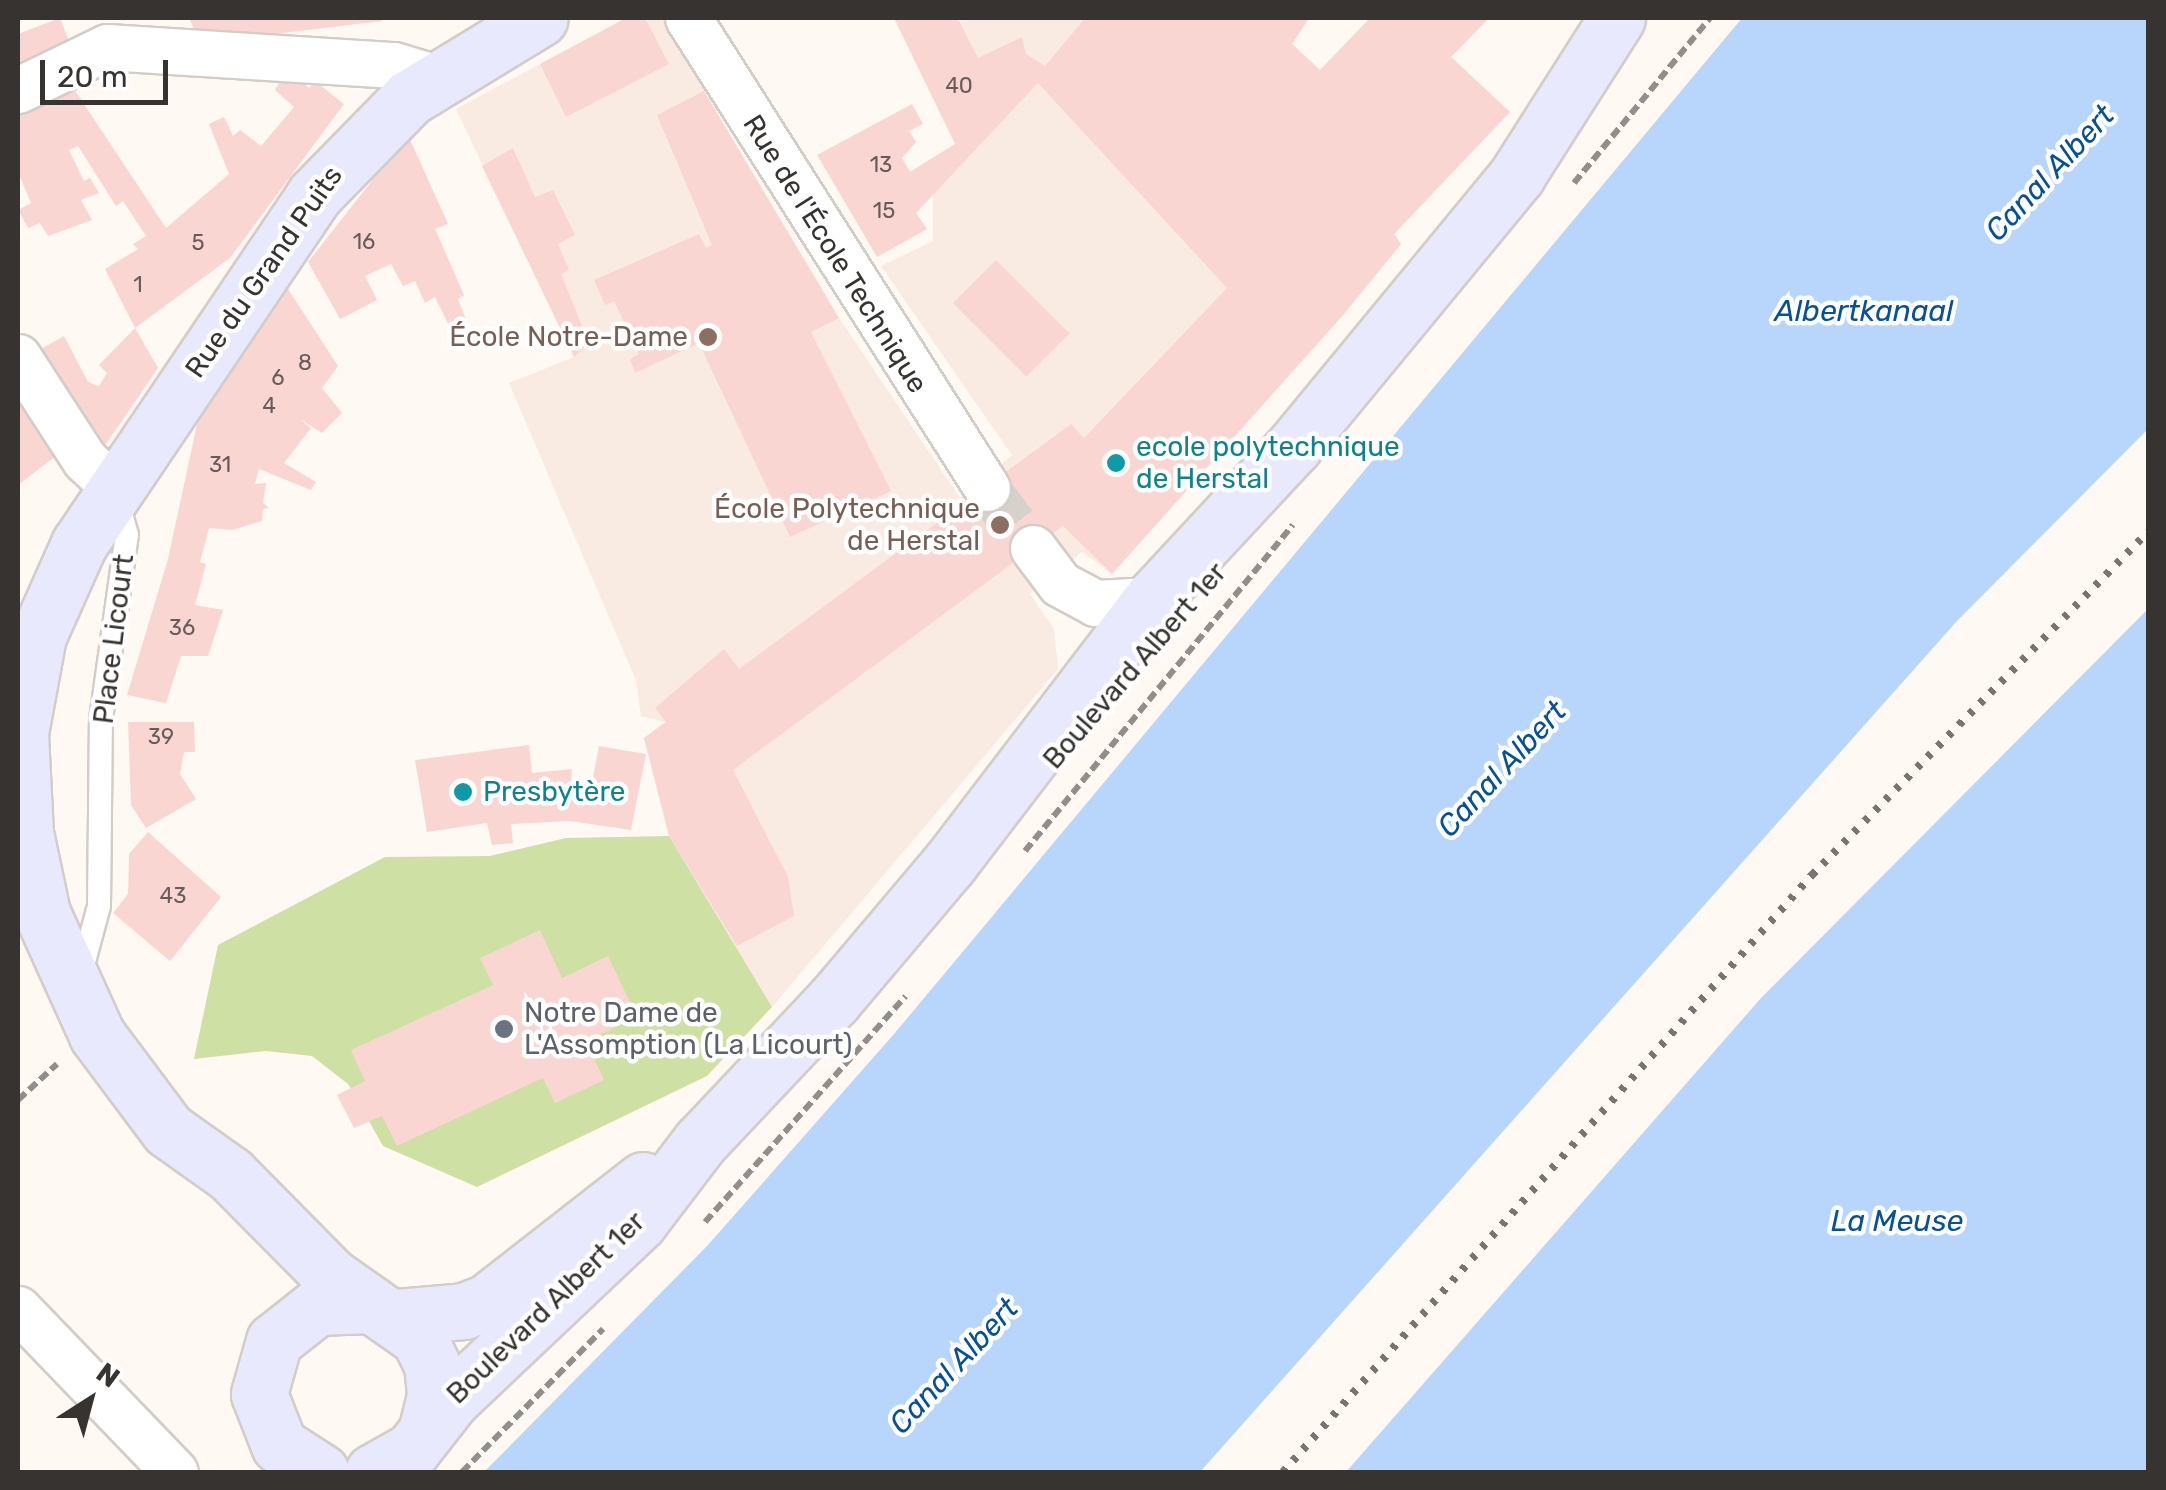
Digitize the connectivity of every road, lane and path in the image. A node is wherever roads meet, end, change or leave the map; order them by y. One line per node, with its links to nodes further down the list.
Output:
1 (540, 18): 5 (main road, Rue du Grand Puits)
2 (688, 18): 10 (street, Rue de l'École Technique)
3 (1617, 18): 8 (main road, Boulevard Albert 1er)
4 (99, 32): 5 (street); 6 (street)
5 (437, 78): 9 (main road, Rue du Grand Puits)
6 (18, 90)
7 (18, 356): 9 (street)
8 (1294, 446): 12 (main road, Boulevard Albert 1er); 14 (main road, Boulevard Albert 1er)
9 (114, 488): 13 (main road, Place Licourt); 15 (lane, Place Licourt)
10 (987, 488)
11 (1033, 548): 12 (street)
12 (1152, 600): 14 (main road, Boulevard Albert 1er)
13 (19, 733): 15 (main road, Place Licourt)
14 (949, 864): 16 (main road, Boulevard Albert 1er)
15 (75, 993): 18 (main road, Place Licourt)
16 (700, 1142): 18 (main road, Boulevard Albert 1er); 20 (main road, Boulevard Albert 1er)
17 (18, 1309): 21 (street)
18 (385, 1311): 19 (main road, Boulevard Albert 1er); 20 (main road, Boulevard Albert 1er)
19 (261, 1407): 22 (main road, Boulevard Albert 1er); 23 (main road)
20 (428, 1426): 24 (main road, Boulevard Albert 1er)
21 (175, 1472)
22 (257, 1472)
23 (321, 1472)
24 (374, 1472)

